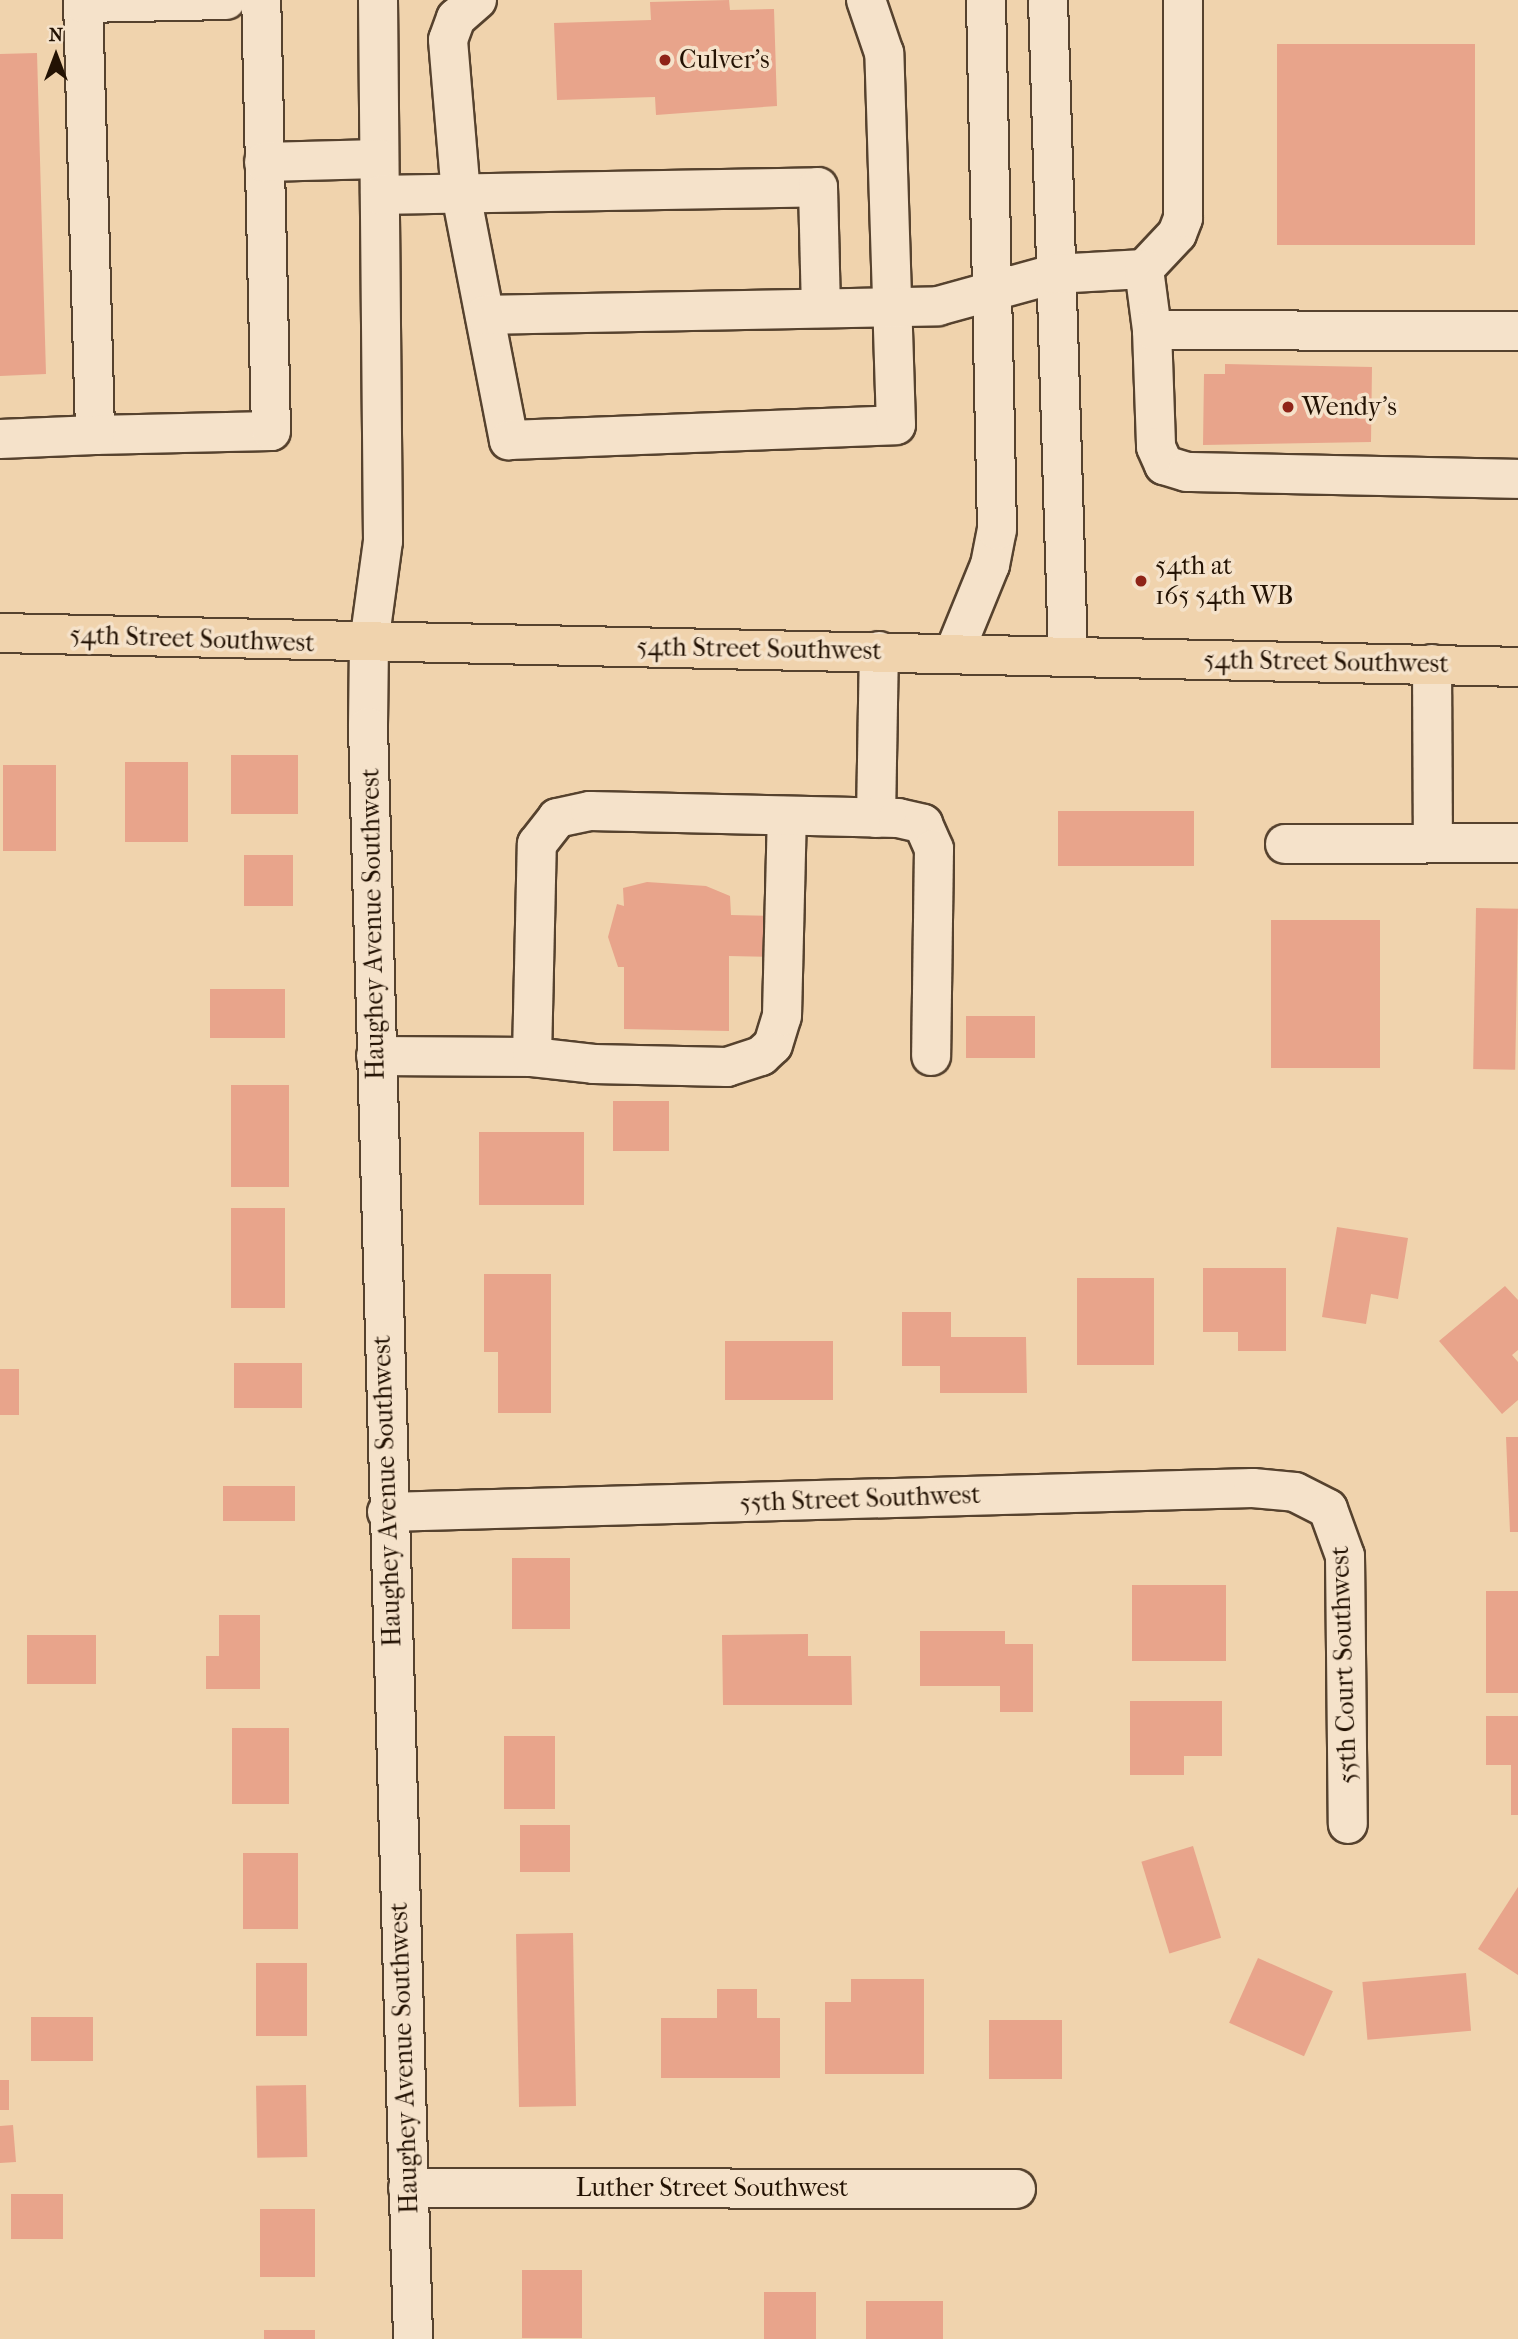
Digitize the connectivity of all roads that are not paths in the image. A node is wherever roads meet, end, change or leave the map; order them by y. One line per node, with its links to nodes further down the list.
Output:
1 (226, 0): 9 (street)
2 (261, 0): 10 (street)
3 (378, 0): 11 (street, Haughey Avenue Southwest)
4 (477, 0): 12 (street)
5 (866, 0): 16 (street)
6 (986, 0): 15 (street)
7 (1048, 0): 14 (street)
8 (1183, 0): 13 (street)
9 (83, 2): 21 (street)
10 (264, 162): 11 (street); 21 (street)
11 (380, 177): 12 (street); 25 (street, Haughey Avenue Southwest)
12 (461, 194): 17 (street); 18 (street)
13 (1144, 269): 14 (street); 19 (street)
14 (1054, 274): 15 (street); 28 (street)
15 (992, 290): 16 (street); 27 (street)
16 (890, 307): 17 (street); 18 (street)
17 (821, 308): 18 (street)
18 (485, 315)
19 (1152, 330): 20 (street); 23 (street)
20 (1518, 331)
21 (95, 435): 22 (street)
22 (0, 439)
23 (1518, 479)
24 (0, 633): 25 (main road, 54th Street Southwest)
25 (369, 643): 26 (main road, 54th Street Southwest); 36 (street, Haughey Avenue Southwest)
26 (879, 651): 27 (main road, 54th Street Southwest); 32 (street)
27 (954, 653): 28 (main road, 54th Street Southwest)
28 (1068, 656): 29 (main road, 54th Street Southwest)
29 (1432, 664): 30 (main road, 54th Street Southwest); 33 (street)
30 (1518, 667)
31 (787, 816): 32 (street); 38 (street); 38 (street)
32 (876, 818): 37 (street)
33 (1433, 843): 34 (street); 35 (street)
34 (1518, 843)
35 (1285, 844)
36 (376, 1056): 38 (street); 40 (street, Haughey Avenue Southwest)
37 (931, 1056)
38 (532, 1058)
39 (1328, 1509): 40 (street, 55th Street Southwest); 41 (street, 55th Court Southwest)
40 (387, 1512): 42 (street, Haughey Avenue Southwest)
41 (1348, 1824)
42 (408, 2188): 43 (street, Luther Street Southwest); 44 (street, Haughey Avenue Southwest)
43 (1016, 2189)
44 (413, 2339)

